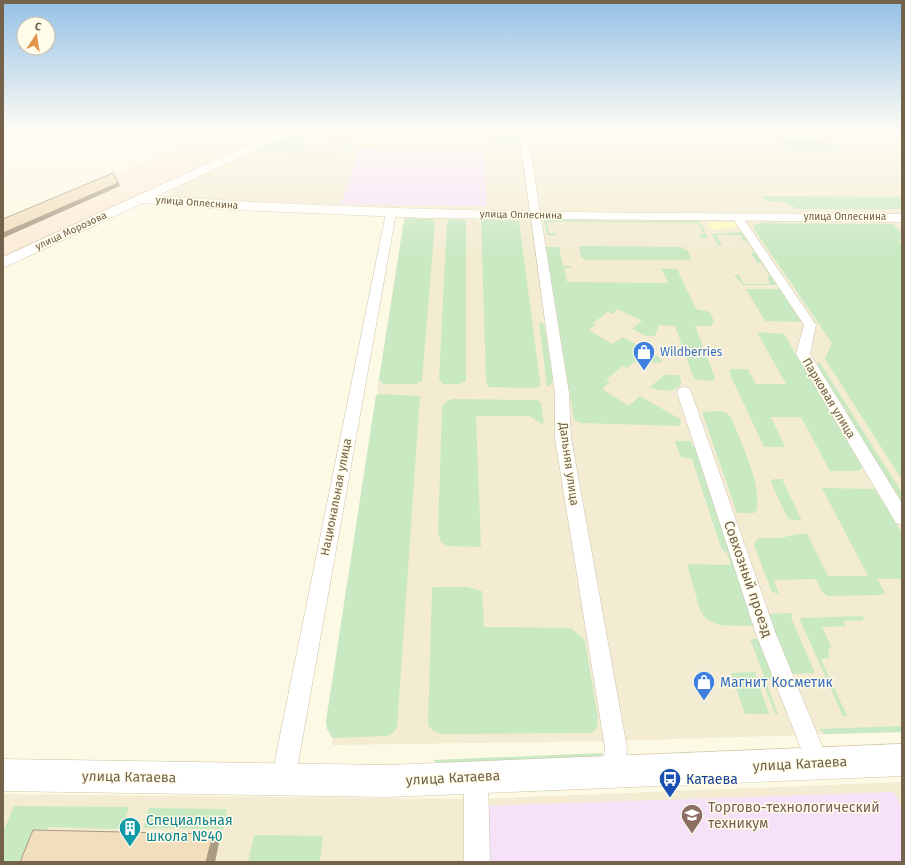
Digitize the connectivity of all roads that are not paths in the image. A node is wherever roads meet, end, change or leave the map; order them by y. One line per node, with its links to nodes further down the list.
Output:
1 (200, 171): 3 (street, улица Морозова)
2 (529, 171): 5 (street, Дальняя улица)
3 (140, 199): 4 (street, улица Оплеснина); 8 (street, улица Морозова)
4 (391, 213): 5 (street, улица Оплеснина); 16 (street, Национальная улица)
5 (535, 215): 6 (street, улица Оплеснина); 13 (street, Дальняя улица)
6 (737, 217): 7 (street, улица Оплеснина); 10 (street, Парковая улица)
7 (902, 218)
8 (3, 263)
9 (684, 392): 12 (street, Совхозный проезд)
10 (902, 518)
11 (902, 760): 12 (street, улица Катаева)
12 (818, 763): 13 (street, улица Катаева)
13 (614, 772): 15 (street, улица Катаева)
14 (3, 775): 16 (street, улица Катаева)
15 (476, 777): 16 (street, улица Катаева); 17 (street)
16 (283, 780)
17 (477, 862)

